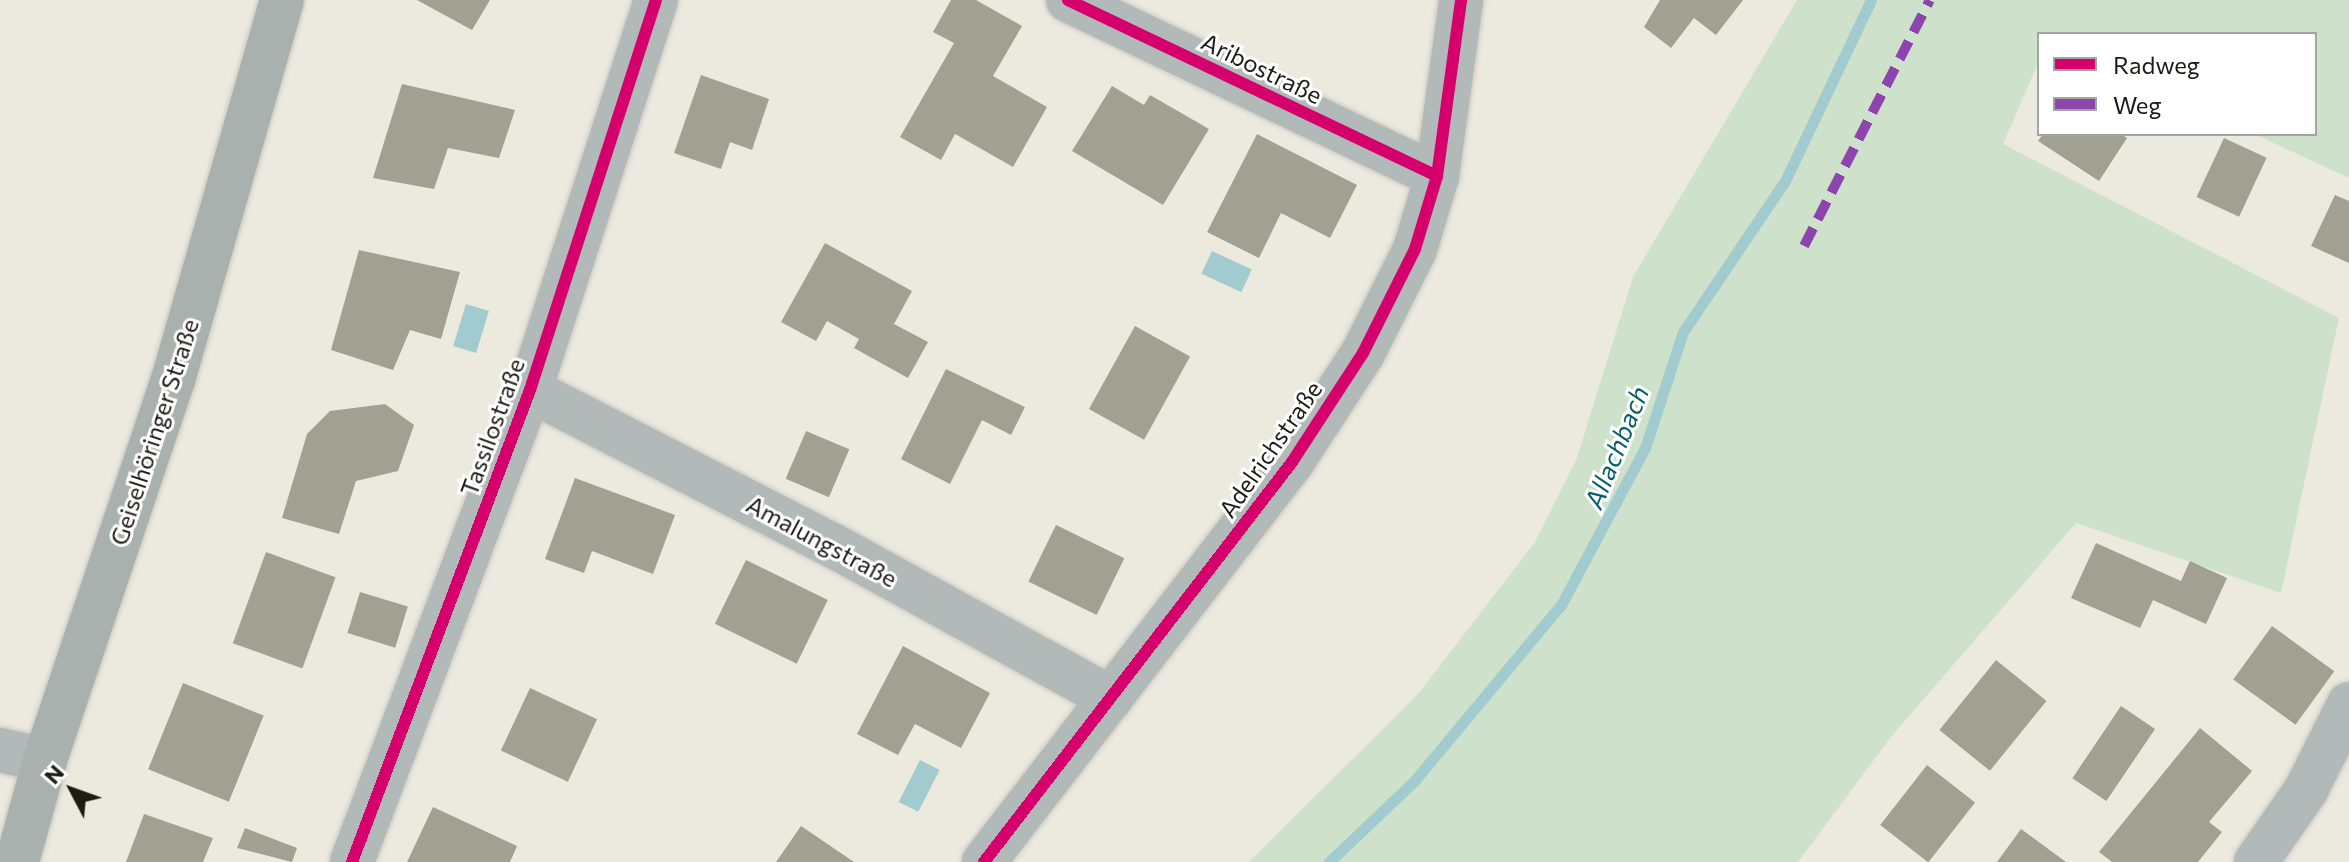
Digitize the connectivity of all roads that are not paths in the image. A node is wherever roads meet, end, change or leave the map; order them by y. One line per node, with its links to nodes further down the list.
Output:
1 (282, 0): 10 (main road, Geiselhöringer Straße)
2 (656, 0): 6 (street, Tassilostraße)
3 (1068, 0): 5 (street, Aribostraße)
4 (1461, 0): 5 (street, Adelrichstraße)
5 (1437, 176): 7 (street, Adelrichstraße)
6 (530, 390): 7 (street, Amalungstraße); 12 (street, Tassilostraße)
7 (1111, 698): 13 (street, Adelrichstraße)
8 (2349, 704): 14 (street)
9 (0, 750): 10 (street)
10 (45, 760): 11 (main road, Geiselhöringer Straße)
11 (17, 862)
12 (352, 862)
13 (984, 862)
14 (2256, 862)

